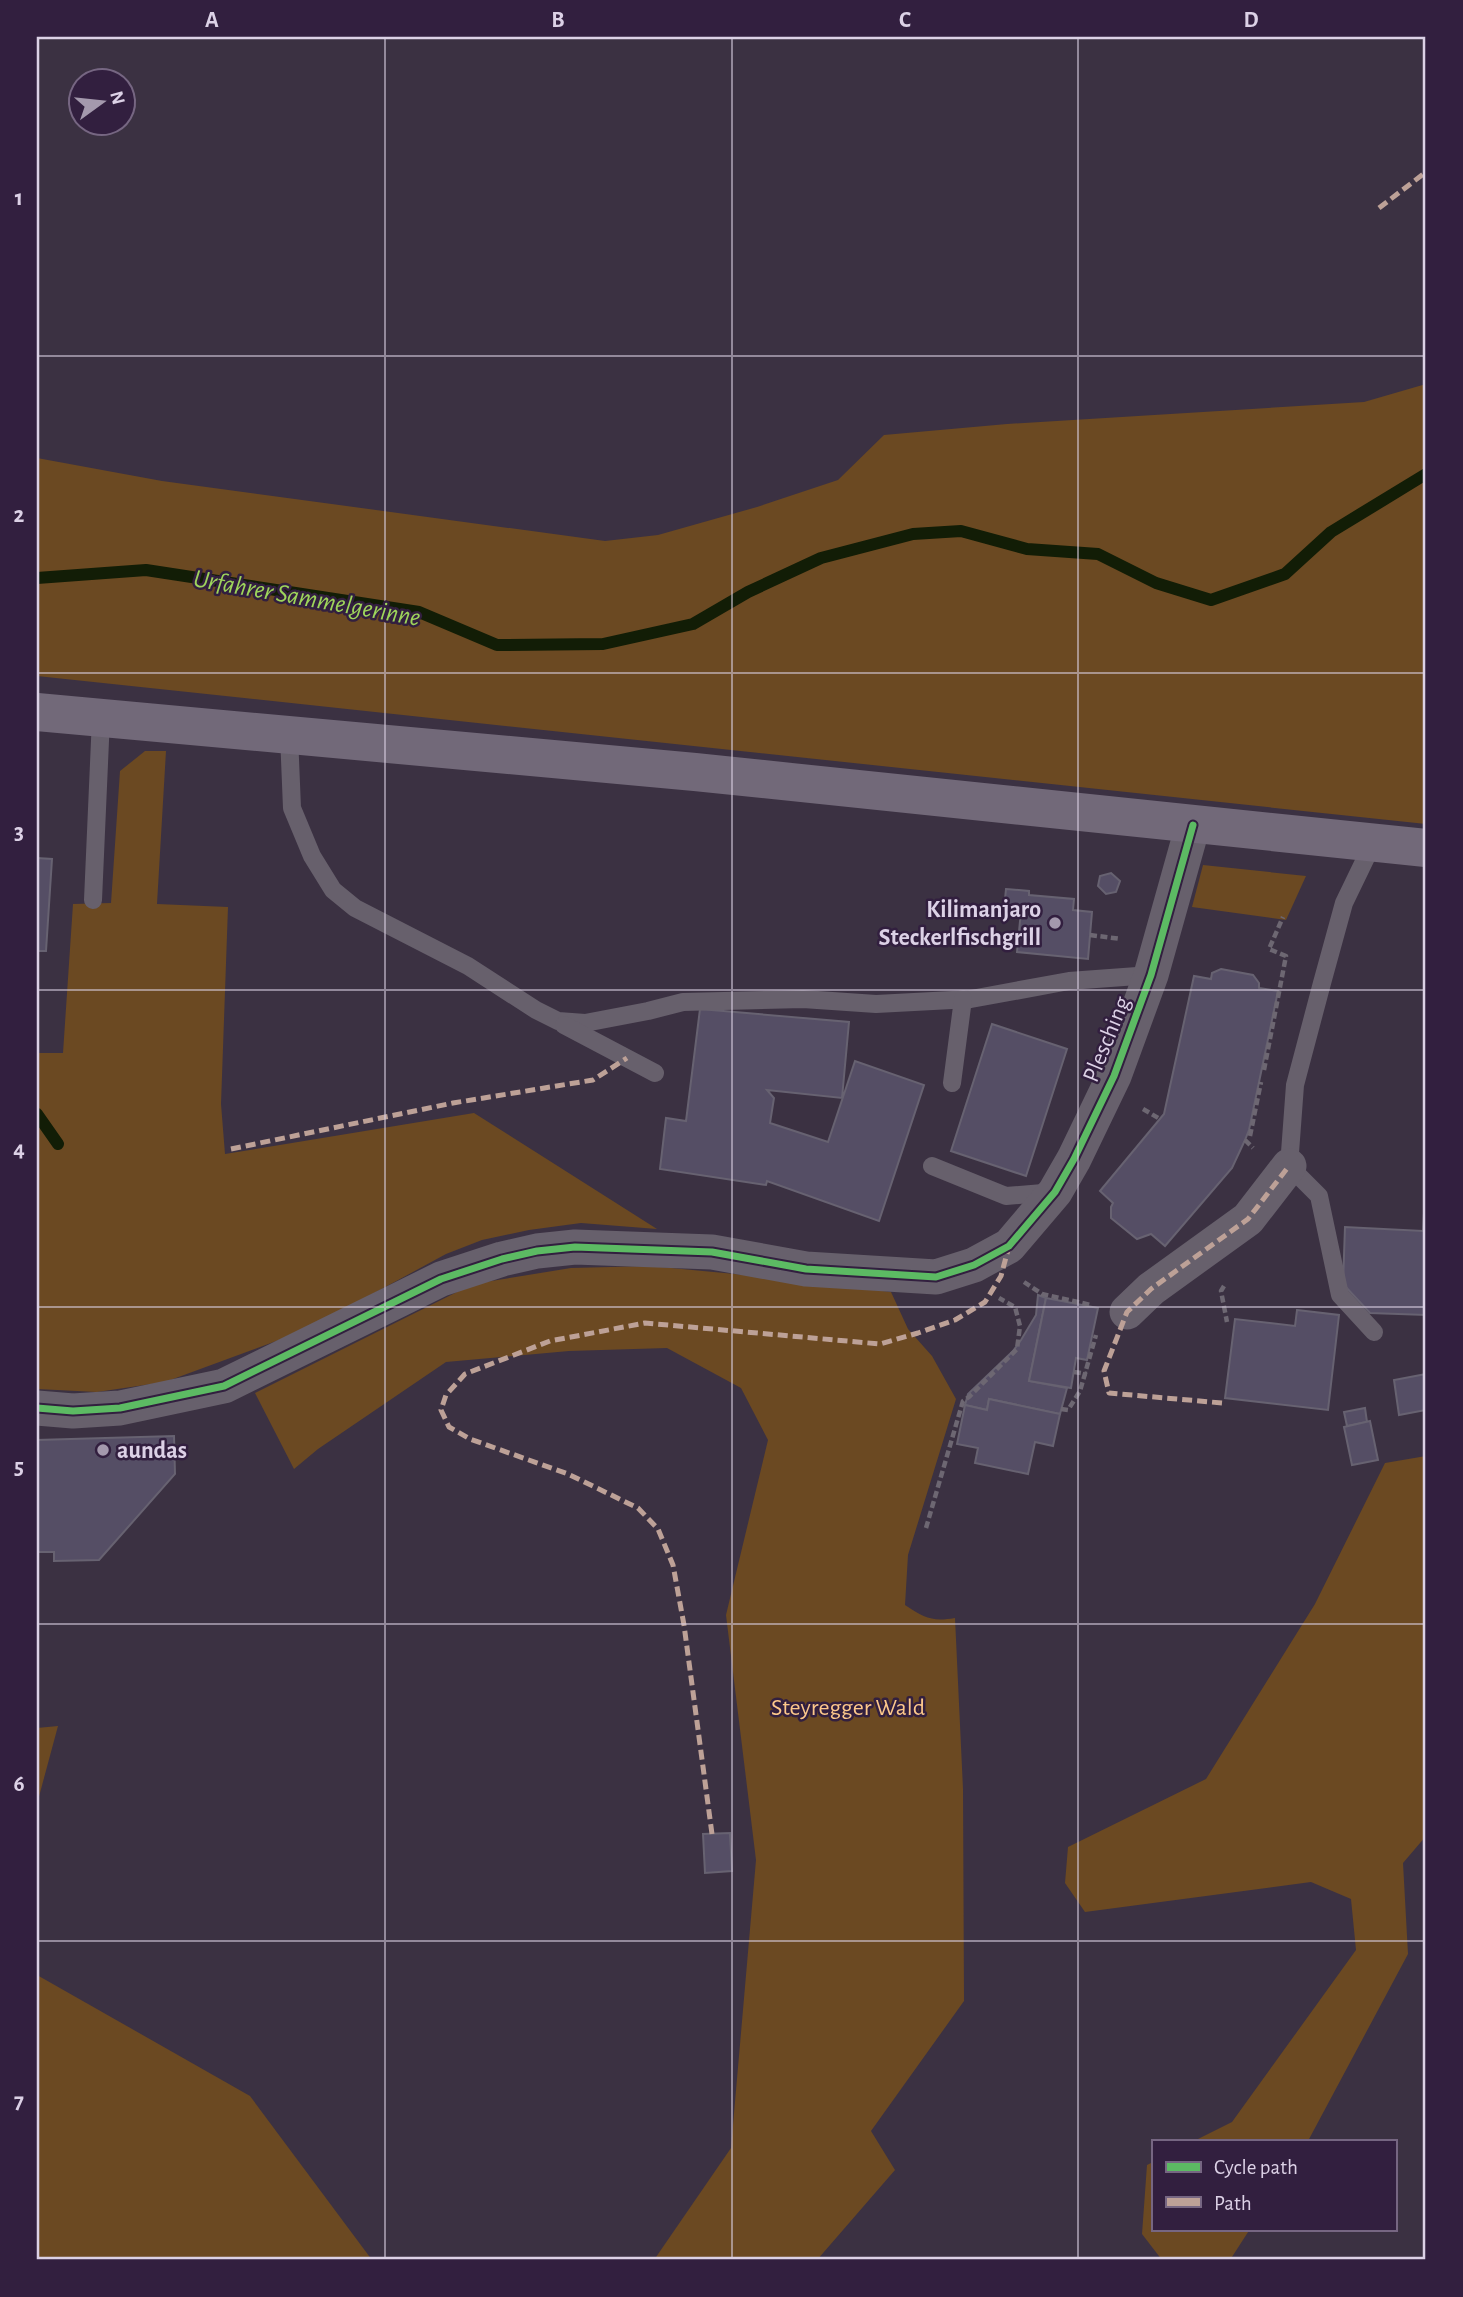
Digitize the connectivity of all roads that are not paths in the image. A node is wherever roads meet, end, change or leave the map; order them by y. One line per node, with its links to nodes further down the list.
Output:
1 (37, 712): 2 (main road)
2 (101, 718): 3 (main road); 7 (lane)
3 (289, 735): 4 (main road); 10 (lane)
4 (1193, 825): 5 (main road); 8 (street, Plesching)
5 (1373, 843): 6 (main road); 14 (lane)
6 (1426, 848)
7 (93, 900)
8 (1151, 975): 9 (lane); 15 (street, Plesching)
9 (962, 999): 10 (lane); 12 (lane)
10 (558, 1021): 11 (lane)
11 (655, 1073)
12 (952, 1083)
13 (932, 1166): 15 (lane)
14 (1289, 1166): 16 (street); 17 (lane)
15 (1055, 1192): 18 (street, Plesching)
16 (1114, 1310)
17 (1374, 1332)
18 (37, 1408)

